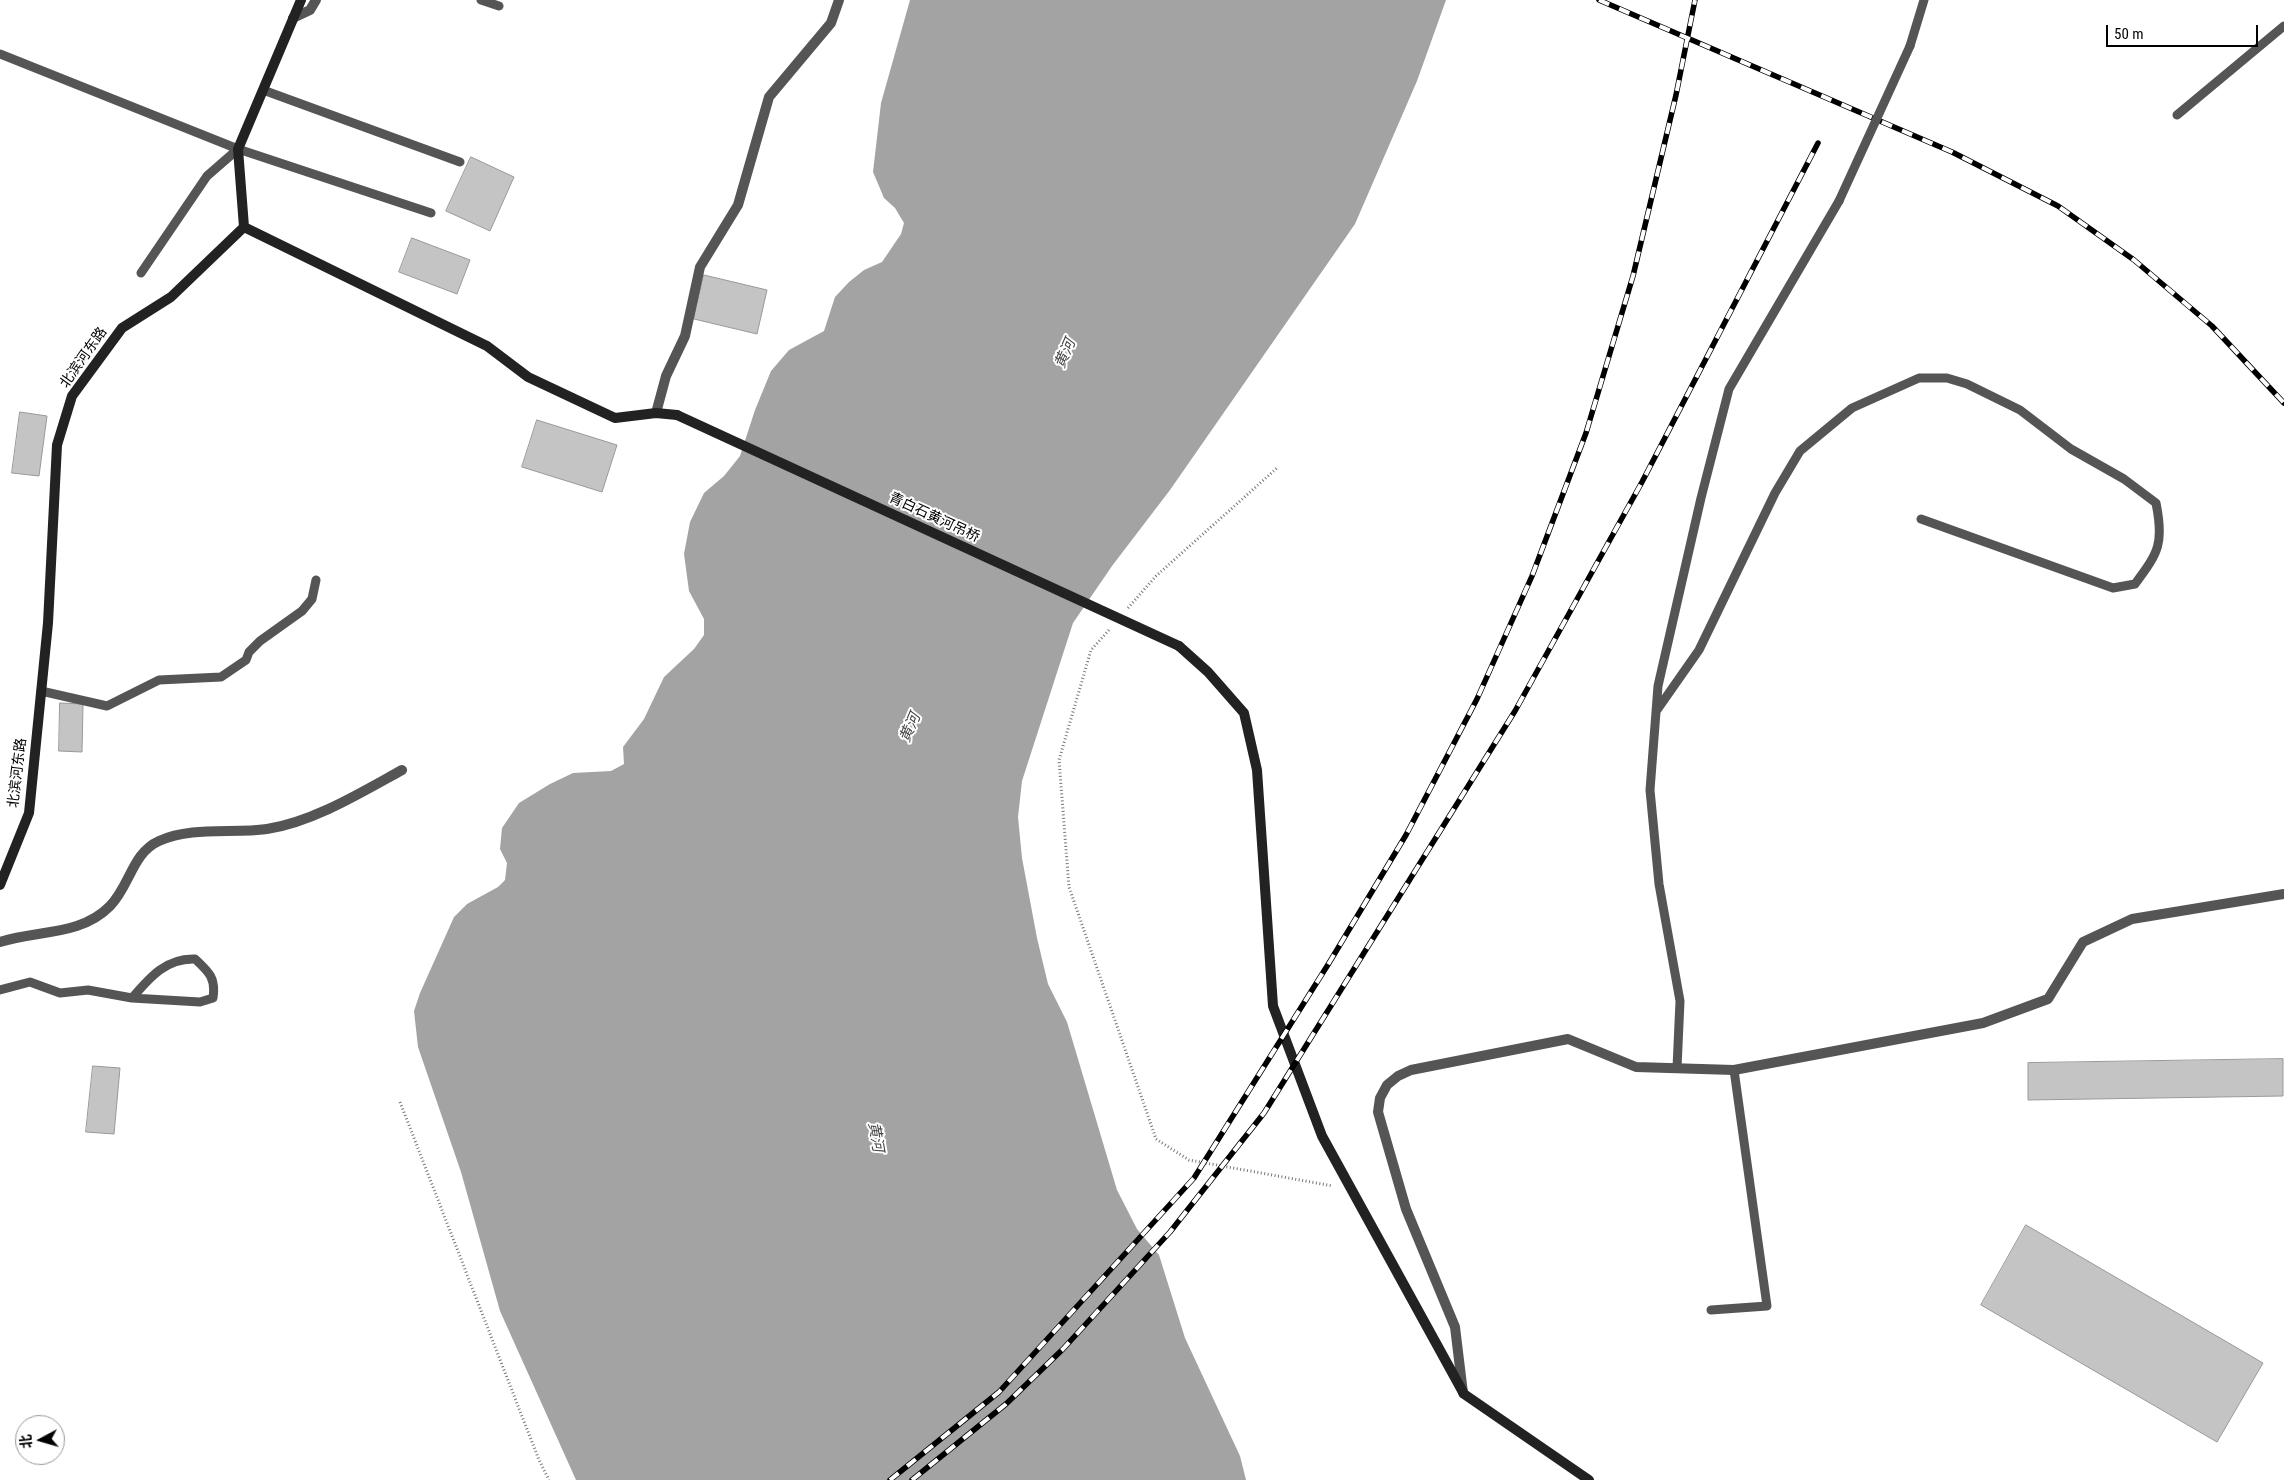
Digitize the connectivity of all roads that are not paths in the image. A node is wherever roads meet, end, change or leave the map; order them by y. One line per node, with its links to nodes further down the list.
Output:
1 (301, 0): 7 (street)
2 (316, 0): 7 (street)
3 (482, 0): 6 (lane)
4 (838, 0): 17 (street)
5 (1924, 0): 21 (lane, bridge)
6 (499, 6)
7 (293, 18): 10 (street)
8 (2284, 26): 11 (lane)
9 (0, 54): 12 (lane)
10 (263, 90): 12 (street); 13 (lane)
11 (2177, 116)
12 (238, 149): 14 (lane); 15 (street); 16 (lane)
13 (460, 162)
14 (431, 213)
15 (244, 227): 17 (street, 青白石黄河吊桥); 20 (street, 北滨河东路)
16 (141, 273)
17 (656, 413): 31 (street, 青白石黄河吊桥, bridge)
18 (1920, 519): 21 (lane)
19 (316, 580): 20 (lane)
20 (41, 691): 23 (street, 北滨河东路)
21 (1657, 710): 28 (lane)
22 (402, 770): 25 (street)
23 (0, 885)
24 (2284, 894): 29 (street)
25 (0, 942)
26 (0, 990): 27 (lane)
27 (132, 998): 27 (lane)
28 (1677, 1068): 29 (street); 31 (street)
29 (1734, 1070): 30 (lane)
30 (1711, 1310)
31 (1464, 1394): 32 (street)
32 (1589, 1480)

